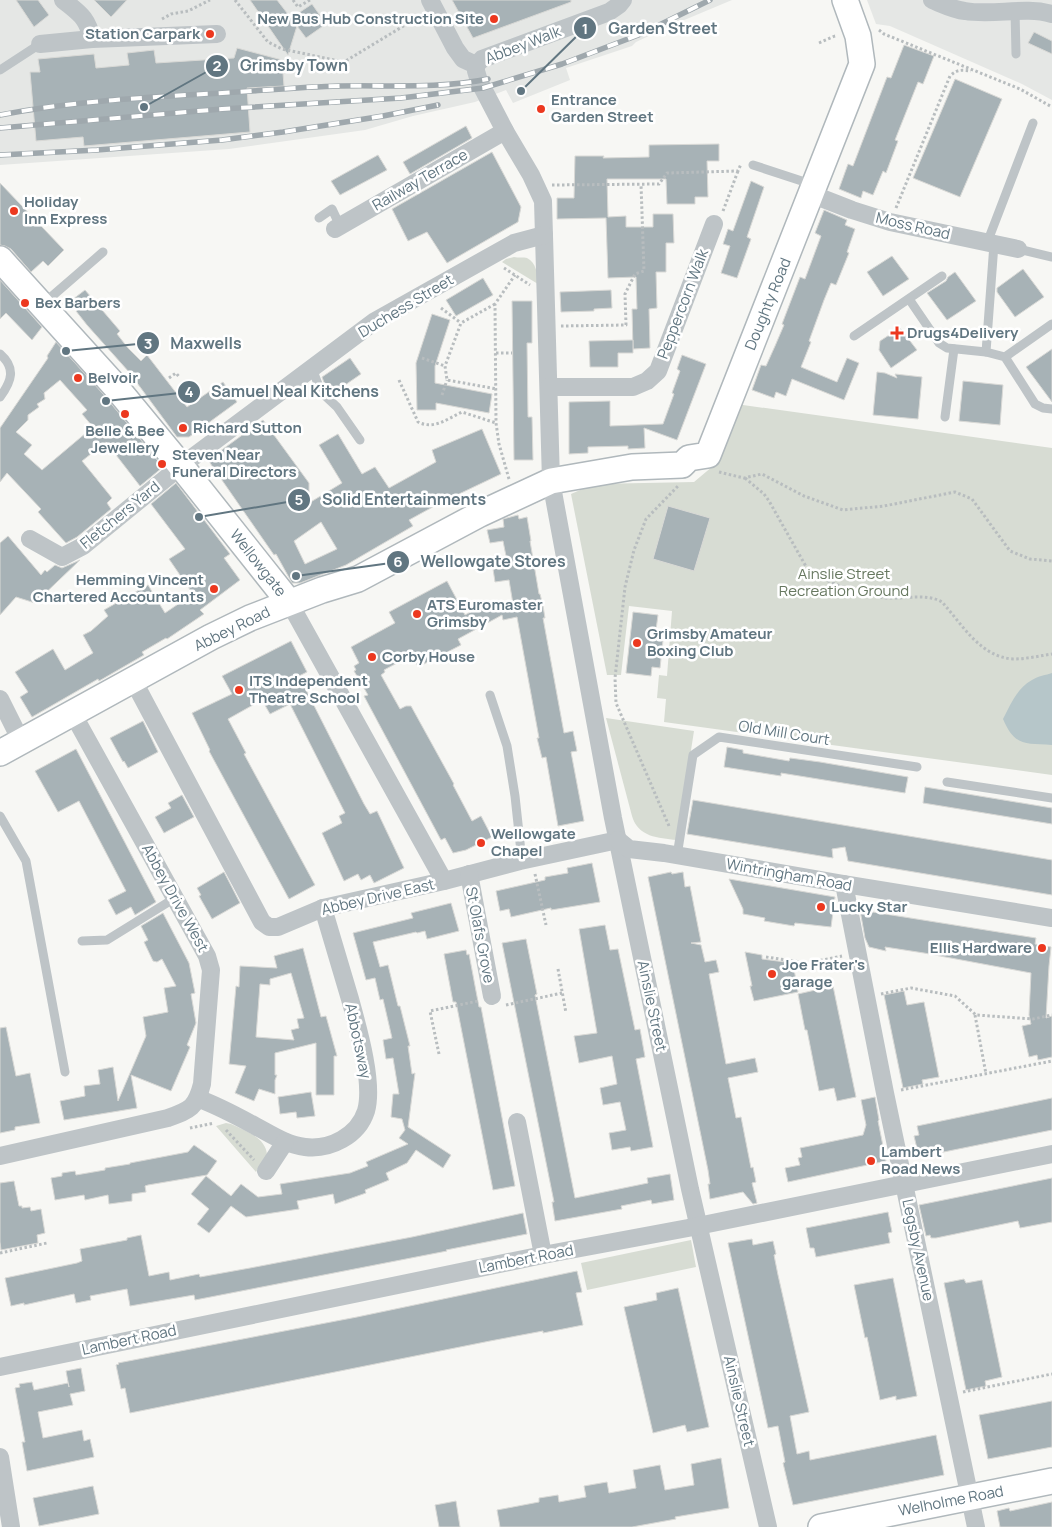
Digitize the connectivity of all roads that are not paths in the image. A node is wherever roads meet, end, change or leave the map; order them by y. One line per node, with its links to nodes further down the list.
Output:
1 (63, 0): 9 (street)
2 (623, 0): 12 (street, Abbey Walk)
3 (845, 0): 17 (street, Doughty Road)
4 (932, 0): 6 (street)
5 (432, 4): 12 (street)
6 (1015, 11): 7 (street); 11 (lane)
7 (1052, 14)
8 (217, 34): 9 (street)
9 (92, 39): 10 (street)
10 (40, 44): 13 (lane)
11 (1016, 54)
12 (476, 65): 15 (street, Ainslie Street)
13 (0, 70)
14 (1032, 123): 22 (lane)
15 (506, 132): 20 (street, Railway Terrace); 21 (street, Ainslie Street)
16 (753, 165): 17 (lane)
17 (813, 189): 22 (street, Moss Road); 43 (street, Doughty Road)
18 (319, 218): 20 (lane)
19 (714, 224): 37 (street, Peppercorn Walk)
20 (338, 227)
21 (544, 234): 36 (street, Duchess Street); 37 (street, Ainslie Street)
22 (991, 244): 23 (street, Moss Road); 33 (lane)
23 (1018, 249): 25 (lane)
24 (103, 252): 29 (lane)
25 (1052, 257)
26 (0, 259): 29 (street, Wellowgate)
27 (942, 276): 28 (lane)
28 (909, 299): 31 (lane); 32 (lane)
29 (42, 304): 42 (street, Wellowgate)
30 (1052, 324): 35 (lane)
31 (854, 336)
32 (954, 349): 33 (lane); 40 (lane)
33 (986, 352): 35 (lane)
34 (0, 354): 38 (lane)
35 (1005, 357): 39 (lane)
36 (312, 368): 41 (lane); 42 (street, Duchess Street)
37 (549, 386): 43 (street, Ainslie Street)
38 (0, 396)
39 (1052, 409)
40 (946, 417)
41 (360, 440)
42 (181, 466): 44 (street, Fletchers Yard); 45 (street, Wellowgate)
43 (551, 481): 45 (street, Abbey Road); 55 (street, Ainslie Street)
44 (30, 539)
45 (289, 602): 46 (street, Abbey Road); 59 (street, Wellowgate)
46 (133, 680): 49 (street, Abbey Road); 62 (street, Abbey Drive East)
47 (490, 695): 57 (lane)
48 (0, 698): 50 (street)
49 (73, 714): 50 (street, Abbey Road); 61 (street, Abbey Drive West)
50 (11, 747)
51 (916, 767): 56 (lane, Old Mill Court)
52 (947, 782): 53 (lane)
53 (1052, 798)
54 (0, 816): 66 (lane)
55 (618, 840): 56 (street, Wintringham Road); 57 (street, Abbey Drive East); 74 (street, Ainslie Street)
56 (678, 851): 60 (street, Wintringham Road)
57 (524, 860): 58 (street, Abbey Drive East)
58 (469, 874): 59 (street, Abbey Drive East); 65 (street, St Olafs Grove)
59 (444, 881): 62 (street, Abbey Drive East)
60 (844, 884): 63 (street, Wintringham Road); 73 (street, Legsby Avenue)
61 (175, 898): 64 (lane); 67 (street, Abbey Drive West)
62 (323, 908): 69 (street, Abbotsway)
63 (1052, 918)
64 (82, 941)
65 (492, 996)
66 (65, 1072)
67 (198, 1100): 69 (street, Abbotsway); 71 (street)
68 (517, 1122): 75 (street)
69 (286, 1142): 72 (street)
70 (1052, 1154): 73 (street, Lambert Road)
71 (0, 1156)
72 (266, 1170)
73 (904, 1184): 74 (street, Lambert Road); 79 (street, Legsby Avenue)
74 (698, 1226): 75 (street, Lambert Road); 81 (street, Ainslie Street)
75 (543, 1255): 76 (street, Lambert Road)
76 (0, 1367)
77 (0, 1457): 80 (street)
78 (1052, 1481): 79 (street, Welholme Road)
79 (970, 1497): 82 (street, Welholme Road); 83 (street, Legsby Avenue)
80 (11, 1527)
81 (768, 1527)
82 (821, 1527)
83 (976, 1527)

